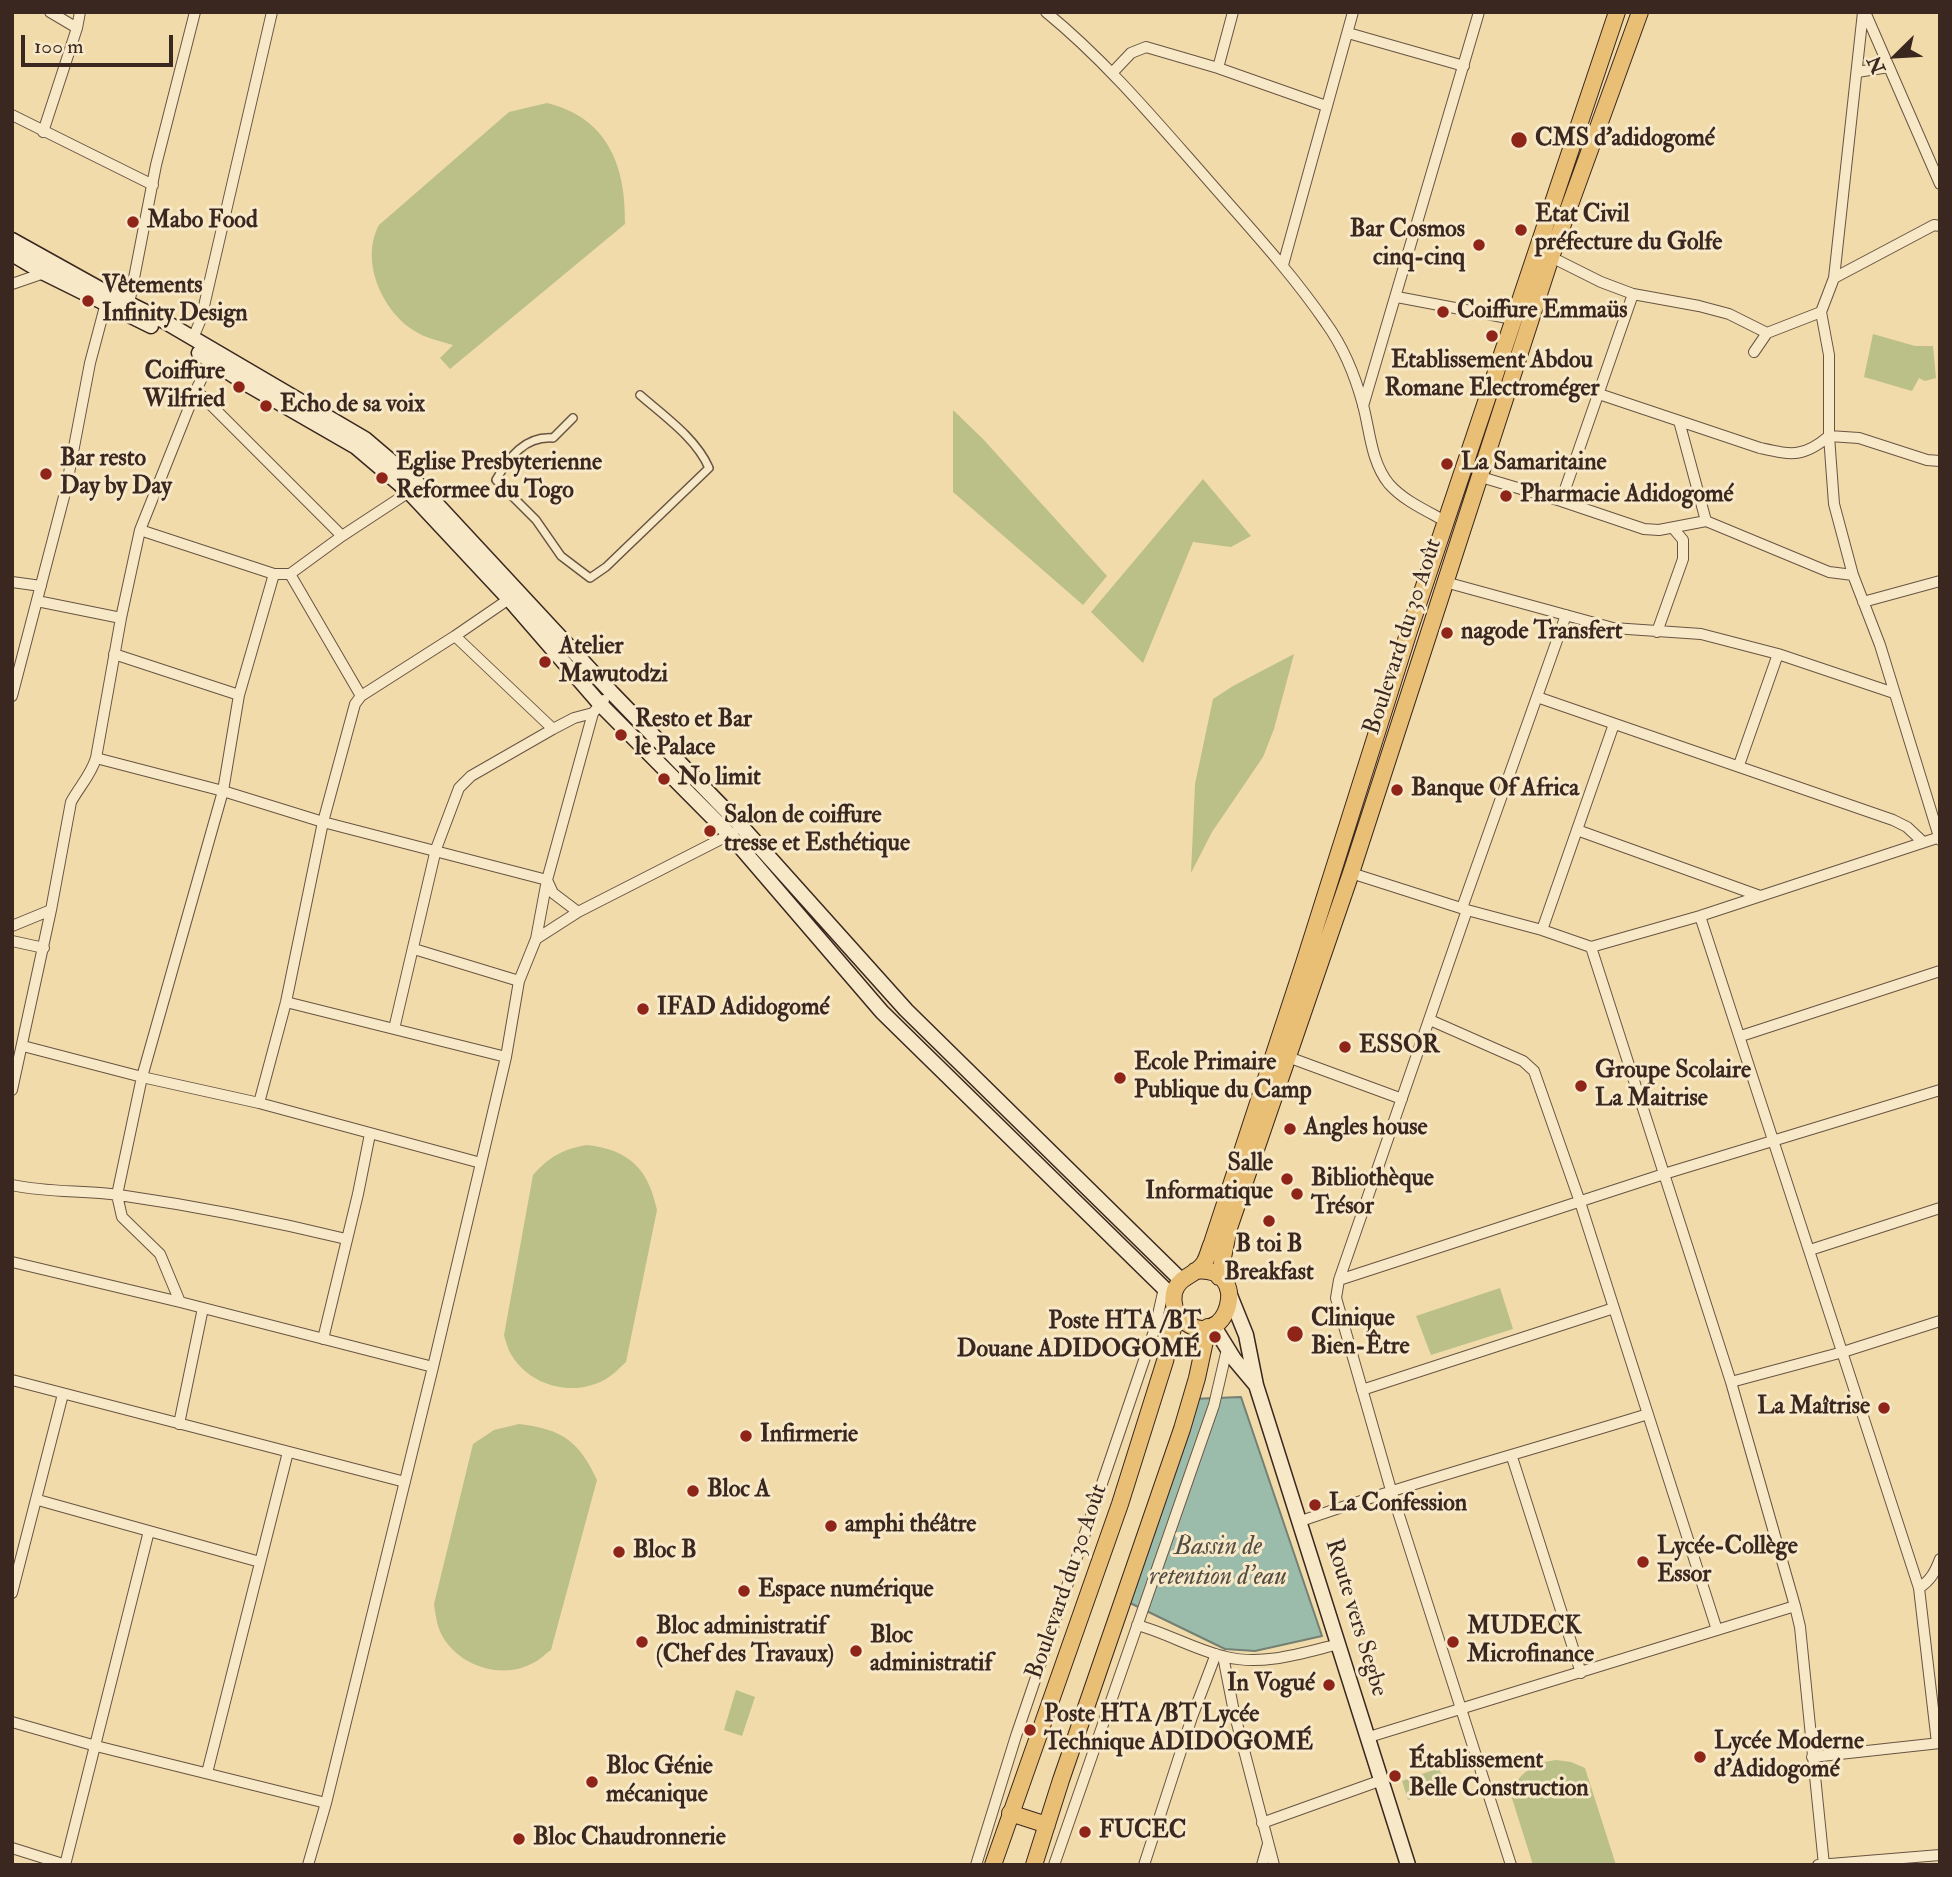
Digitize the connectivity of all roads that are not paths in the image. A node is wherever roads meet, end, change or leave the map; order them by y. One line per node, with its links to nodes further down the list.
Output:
1 (50, 12): 12 (street)
2 (80, 12): 12 (street)
3 (195, 12): 23 (street)
4 (272, 12): 39 (street)
5 (1046, 12): 17 (street)
6 (1233, 12): 16 (street)
7 (1353, 12): 13 (street)
8 (1479, 12): 14 (street)
9 (1617, 12): 37 (highway, Boulevard du 30 Août)
10 (1640, 12): 27 (highway, Boulevard du 30 Août)
11 (1864, 12): 15 (street); 18 (street)
12 (77, 28): 21 (street)
13 (1348, 33): 14 (street); 19 (street)
14 (1464, 66): 33 (street)
15 (1889, 67): 18 (street); 22 (street)
16 (1218, 68): 17 (street); 19 (street)
17 (1113, 72): 28 (street)
18 (1857, 72): 30 (street)
19 (1326, 106): 28 (street)
20 (12, 116): 21 (street)
21 (43, 132): 23 (street)
22 (1940, 184)
23 (153, 185): 35 (street)
24 (1940, 226): 30 (street)
25 (12, 240): 34 (main road)
26 (12, 254): 29 (main road)
27 (1551, 257): 32 (street); 37 (highway, Boulevard du 30 Août)
28 (1283, 265): 45 (street)
29 (44, 273): 31 (street); 34 (main road)
30 (1834, 278): 36 (street)
31 (12, 284)
32 (1633, 294): 38 (street); 43 (street)
33 (1397, 297): 37 (street); 45 (street)
34 (107, 299): 35 (main road); 41 (main road); 65 (street)
35 (129, 304): 39 (main road)
36 (1821, 312): 38 (street); 48 (street)
37 (1521, 321): 50 (highway, Boulevard du 30 Août); 51 (highway, Boulevard du 30 Août)
38 (1767, 333): 40 (street)
39 (193, 338): 78 (main road)
40 (1754, 352)
41 (211, 360): 42 (street); 52 (main road)
42 (196, 390): 57 (street); 58 (street)
43 (1599, 394): 47 (street); 53 (street)
44 (640, 395): 46 (street)
45 (1363, 406): 55 (street)
46 (573, 418)
47 (1679, 421): 48 (street); 54 (street)
48 (1829, 436): 49 (street); 61 (street)
49 (1940, 461)
50 (1462, 471): 51 (highway); 55 (highway, Boulevard du 30 Août)
51 (1481, 477): 53 (street); 64 (highway, Boulevard du 30 Août)
52 (409, 492): 58 (street); 66 (main road)
53 (1561, 501): 56 (street)
54 (1706, 521): 56 (street); 61 (street)
55 (1447, 522): 71 (highway, Boulevard du 30 Août)
56 (1673, 528): 72 (street)
57 (140, 530): 59 (street); 70 (street)
58 (342, 536): 60 (street)
59 (274, 574): 60 (street); 79 (street)
60 (290, 574): 81 (street)
61 (1853, 575): 68 (street)
62 (1940, 581): 68 (street)
63 (12, 582): 65 (street)
64 (1445, 582): 69 (street); 74 (highway, Boulevard du 30 Août)
65 (41, 586): 67 (street)
66 (509, 599): 73 (street); 83 (main road)
67 (37, 601): 70 (street); 80 (street)
68 (1863, 602): 77 (street)
69 (1566, 615): 72 (street); 82 (street)
70 (121, 618): 75 (street)
71 (1409, 631): 74 (highway); 134 (highway, Boulevard du 30 Août)
72 (1657, 632): 76 (street)
73 (456, 636): 81 (street); 85 (street)
74 (1428, 637): 95 (highway, Boulevard du 30 Août)
75 (114, 654): 79 (street); 86 (street)
76 (1777, 654): 77 (street); 87 (street)
77 (1894, 692): 92 (street)
78 (612, 693): 83 (street); 91 (main road)
79 (239, 695): 88 (street)
80 (12, 696)
81 (361, 696): 89 (street)
82 (1537, 697): 84 (street); 99 (street)
83 (597, 708): 85 (street); 91 (main road); 96 (street)
84 (1614, 724): 87 (street); 90 (street)
85 (553, 729): 94 (street)
86 (96, 758): 88 (street); 98 (street)
87 (1739, 765): 93 (street)
88 (223, 791): 89 (street); 118 (street)
89 (323, 821): 94 (street); 111 (street)
90 (1577, 830): 97 (street); 103 (street)
91 (736, 831): 100 (street); 134 (main road); 138 (main road)
92 (1939, 838): 93 (street)
93 (1923, 842): 97 (street)
94 (436, 849): 96 (street); 108 (street)
95 (1351, 873): 99 (street); 117 (highway, Boulevard du 30 Août)
96 (547, 880): 100 (street); 104 (street)
97 (1760, 896): 101 (street)
98 (51, 909): 102 (street); 107 (street)
99 (1465, 909): 103 (street); 112 (street)
100 (578, 912): 104 (street)
101 (1700, 916): 106 (street); 114 (street)
102 (12, 926)
103 (1542, 930): 106 (street)
104 (537, 939): 110 (street)
105 (12, 941): 107 (street)
106 (1591, 947): 126 (street)
107 (44, 948): 115 (street)
108 (414, 949): 110 (street); 113 (street)
109 (1940, 971): 114 (street)
110 (519, 981): 116 (street)
111 (286, 1002): 113 (street); 122 (street)
112 (1430, 1020): 121 (street); 129 (street)
113 (394, 1029): 116 (street)
114 (1741, 1036): 124 (street)
115 (23, 1046): 118 (street); 119 (street)
116 (506, 1057): 125 (street)
117 (1289, 1057): 121 (street); 135 (highway, Boulevard du 30 Août)
118 (142, 1077): 122 (street); 128 (street)
119 (12, 1090)
120 (1940, 1090): 124 (street)
121 (1402, 1099): 136 (street)
122 (259, 1103): 123 (street)
123 (370, 1134): 125 (street); 131 (street)
124 (1774, 1140): 126 (street); 132 (street)
125 (481, 1163): 147 (street)
126 (1664, 1174): 129 (street); 149 (street)
127 (12, 1185): 128 (street)
128 (117, 1195): 131 (street); 139 (street)
129 (1580, 1202): 136 (street); 141 (street)
130 (1940, 1208): 132 (street)
131 (346, 1239): 144 (street)
132 (1810, 1250): 146 (street)
133 (12, 1262): 139 (street)
134 (1188, 1275): 135 (highway); 138 (highway)
135 (1219, 1277): 137 (highway)
136 (1339, 1280): 151 (street)
137 (1229, 1293): 143 (highway); 150 (main road, Route vers Segbe)
138 (1171, 1299): 143 (highway); 181 (highway, Boulevard du 30 Août); 190 (street)
139 (180, 1302): 140 (street)
140 (203, 1308): 144 (street); 154 (street)
141 (1614, 1308): 151 (street); 153 (street)
142 (1940, 1321): 146 (street)
143 (1211, 1326): 145 (main road, Route vers Segbe); 183 (highway)
144 (323, 1339): 147 (street)
145 (1227, 1349): 150 (main road, Route vers Segbe); 167 (street)
146 (1843, 1352): 149 (street); 164 (street)
147 (433, 1367): 157 (street)
148 (12, 1380): 152 (street)
149 (1731, 1382): 166 (street)
150 (1256, 1385): 160 (main road, Route vers Segbe)
151 (1362, 1390): 158 (street)
152 (63, 1394): 154 (street); 159 (street)
153 (1648, 1414): 156 (street); 168 (street)
154 (179, 1423): 155 (street)
155 (288, 1452): 157 (street); 163 (street)
156 (1512, 1457): 158 (street); 171 (street)
157 (405, 1482): 180 (street)
158 (1391, 1490): 160 (street); 172 (street)
159 (38, 1500): 161 (street); 165 (street)
160 (1301, 1521): 169 (main road, Route vers Segbe)
161 (149, 1531): 163 (street); 176 (street)
162 (1940, 1559): 164 (street)
163 (260, 1562): 178 (street)
164 (1919, 1588): 175 (street)
165 (12, 1593)
166 (1795, 1606): 168 (street); 177 (street)
167 (1138, 1625): 170 (street); 193 (street)
168 (1717, 1630): 171 (street)
169 (1339, 1644): 170 (street); 174 (main road, Route vers Segbe)
170 (1220, 1655): 182 (street); 194 (street)
171 (1581, 1673): 172 (street)
172 (1461, 1710): 174 (street); 198 (street)
173 (12, 1722): 176 (street)
174 (1369, 1738): 179 (main road, Route vers Segbe)
175 (1939, 1743): 177 (street)
176 (96, 1746): 178 (street); 188 (street)
177 (1812, 1757): 187 (street)
178 (207, 1773): 180 (street)
179 (1382, 1780): 182 (street); 197 (main road, Route vers Segbe)
180 (326, 1803): 189 (street)
181 (1010, 1813): 183 (highway); 191 (highway, Boulevard du 30 Août)
182 (1262, 1823): 184 (street)
183 (1047, 1825): 192 (highway)
184 (1269, 1843): 195 (street); 196 (street)
185 (12, 1848): 188 (street)
186 (1940, 1855): 187 (street)
187 (1822, 1864)
188 (65, 1865)
189 (308, 1865)
190 (976, 1865)
191 (993, 1865)
192 (1034, 1865)
193 (1054, 1865)
194 (1144, 1865)
195 (1262, 1865)
196 (1274, 1865)
197 (1408, 1865)
198 (1511, 1865)

